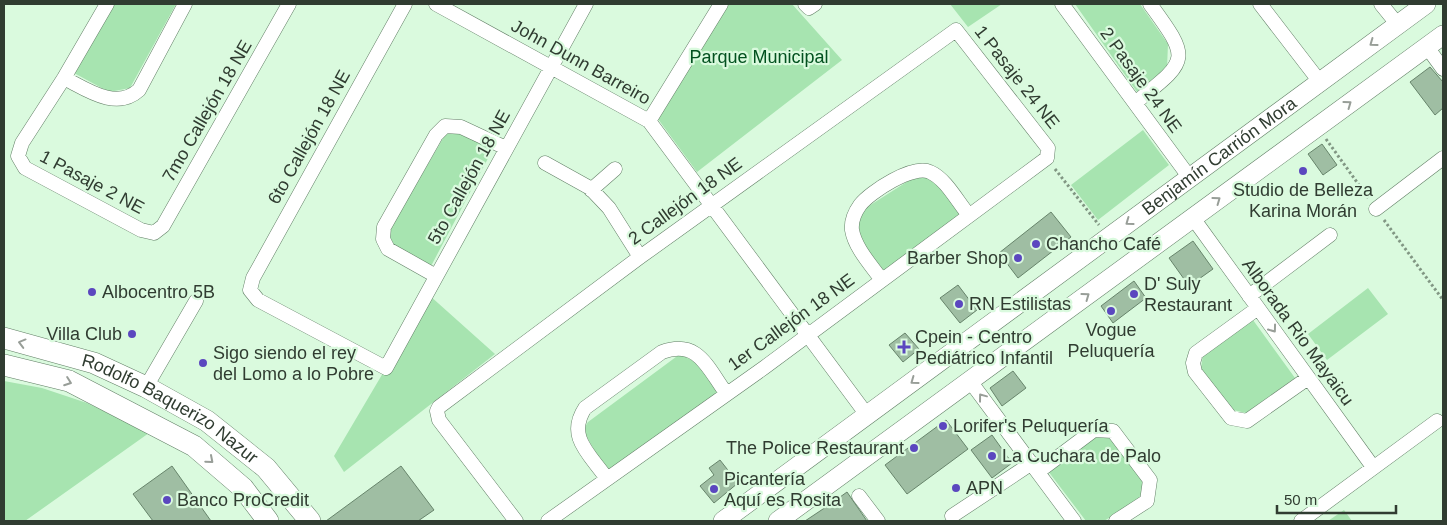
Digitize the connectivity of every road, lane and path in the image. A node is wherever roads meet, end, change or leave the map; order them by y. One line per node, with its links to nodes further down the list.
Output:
1 (107, 4): 19 (street)
2 (185, 4): 19 (street)
3 (289, 4): 35 (street, 7mo Callejón 18 NE)
4 (405, 4): 48 (street, 6to Callejón 18 NE)
5 (436, 4): 17 (street, John Dunn Barreiro)
6 (586, 4): 17 (street, 5to Callejón 18 NE)
7 (721, 4): 22 (street)
8 (1062, 4): 21 (street, 2 Pasaje 24 NE)
9 (1150, 4): 21 (street)
10 (1260, 4): 20 (street)
11 (1381, 4): 14 (street)
12 (1426, 4): 14 (main road, Benjamín Carrión Mora)
13 (1443, 24): 16 (main road)
14 (1398, 25): 20 (main road, Benjamín Carrión Mora, one-way to 20)
15 (956, 30): 24 (street, 1 Pasaje 24 NE); 31 (street, 2 Callejón 18 NE)
16 (1434, 42): 18 (street); 34 (main road, Benjamín Carrión Mora, one-way to 16)
17 (552, 67): 22 (street, John Dunn Barreiro); 23 (street, 5to Callejón 18 NE)
18 (1443, 69)
19 (64, 78): 35 (street, 1 Pasaje 2 NE)
20 (1320, 82): 29 (main road, Benjamín Carrión Mora)
21 (1135, 103): 29 (street, 2 Pasaje 24 NE)
22 (649, 121): 31 (street, John Dunn Barreiro)
23 (506, 148): 39 (street, 5to Callejón 18 NE); 39 (street)
24 (1047, 153): 33 (street, 1er Callejón 18 NE); 37 (path)
25 (1339, 157): 32 (path)
26 (1443, 158): 32 (street)
27 (545, 163): 30 (street)
28 (616, 169): 30 (street)
29 (1190, 178): 37 (main road, Benjamín Carrión Mora, one-way to 37)
30 (591, 190): 38 (street)
31 (711, 206): 38 (street, 2 Callejón 18 NE); 45 (street, John Dunn Barreiro)
32 (1376, 209): 42 (path)
33 (968, 214): 40 (street, 1er Callejón 18 NE); 40 (street)
34 (1193, 218): 41 (street, Alborada Rio Mayaicu); 50 (main road, Benjamín Carrión Mora, one-way to 34)
35 (154, 233)
36 (1330, 235): 41 (street)
37 (1109, 238): 53 (main road, Benjamín Carrión Mora, one-way to 53)
38 (640, 257): 63 (street, 2 Callejón 18 NE)
39 (436, 276): 48 (street, 5to Callejón 18 NE)
40 (881, 279): 45 (street, 1er Callejón 18 NE)
41 (1249, 296): 44 (street, Alborada Rio Mayaicu)
42 (1443, 300)
43 (196, 302): 51 (street)
44 (1258, 308): 49 (street, Alborada Rio Mayaicu, one-way to 49); 49 (street)
45 (807, 334): 52 (street, 1er Callejón 18 NE); 53 (street, John Dunn Barreiro)
46 (4, 338): 51 (main road, Rodolfo Baquerizo Nazur, one-way to 46)
47 (4, 365): 61 (main road, Rodolfo Baquerizo Nazur, one-way to 61)
48 (386, 368)
49 (1308, 378): 56 (street, Alborada Rio Mayaicu)
50 (970, 381): 55 (street, one-way to 50); 67 (main road, Benjamín Carrión Mora)
51 (146, 388): 62 (main road, Rodolfo Baquerizo Nazur)
52 (726, 393): 57 (street, 1er Callejón 18 NE); 57 (street)
53 (867, 415): 58 (main road, Benjamín Carrión Mora)
54 (1437, 421): 56 (street)
55 (1035, 467): 60 (street); 69 (street); 70 (street)
56 (1373, 467): 71 (street)
57 (606, 479): 64 (street, 1er Callejón 18 NE)
58 (781, 479): 65 (main road, Benjamín Carrión Mora); 66 (main road)
59 (859, 496): 68 (street)
60 (952, 516)
61 (268, 521)
62 (310, 521)
63 (516, 521)
64 (548, 521)
65 (723, 521)
66 (735, 521)
67 (778, 521)
68 (878, 521)
69 (1074, 521)
70 (1116, 521)
71 (1301, 521)

